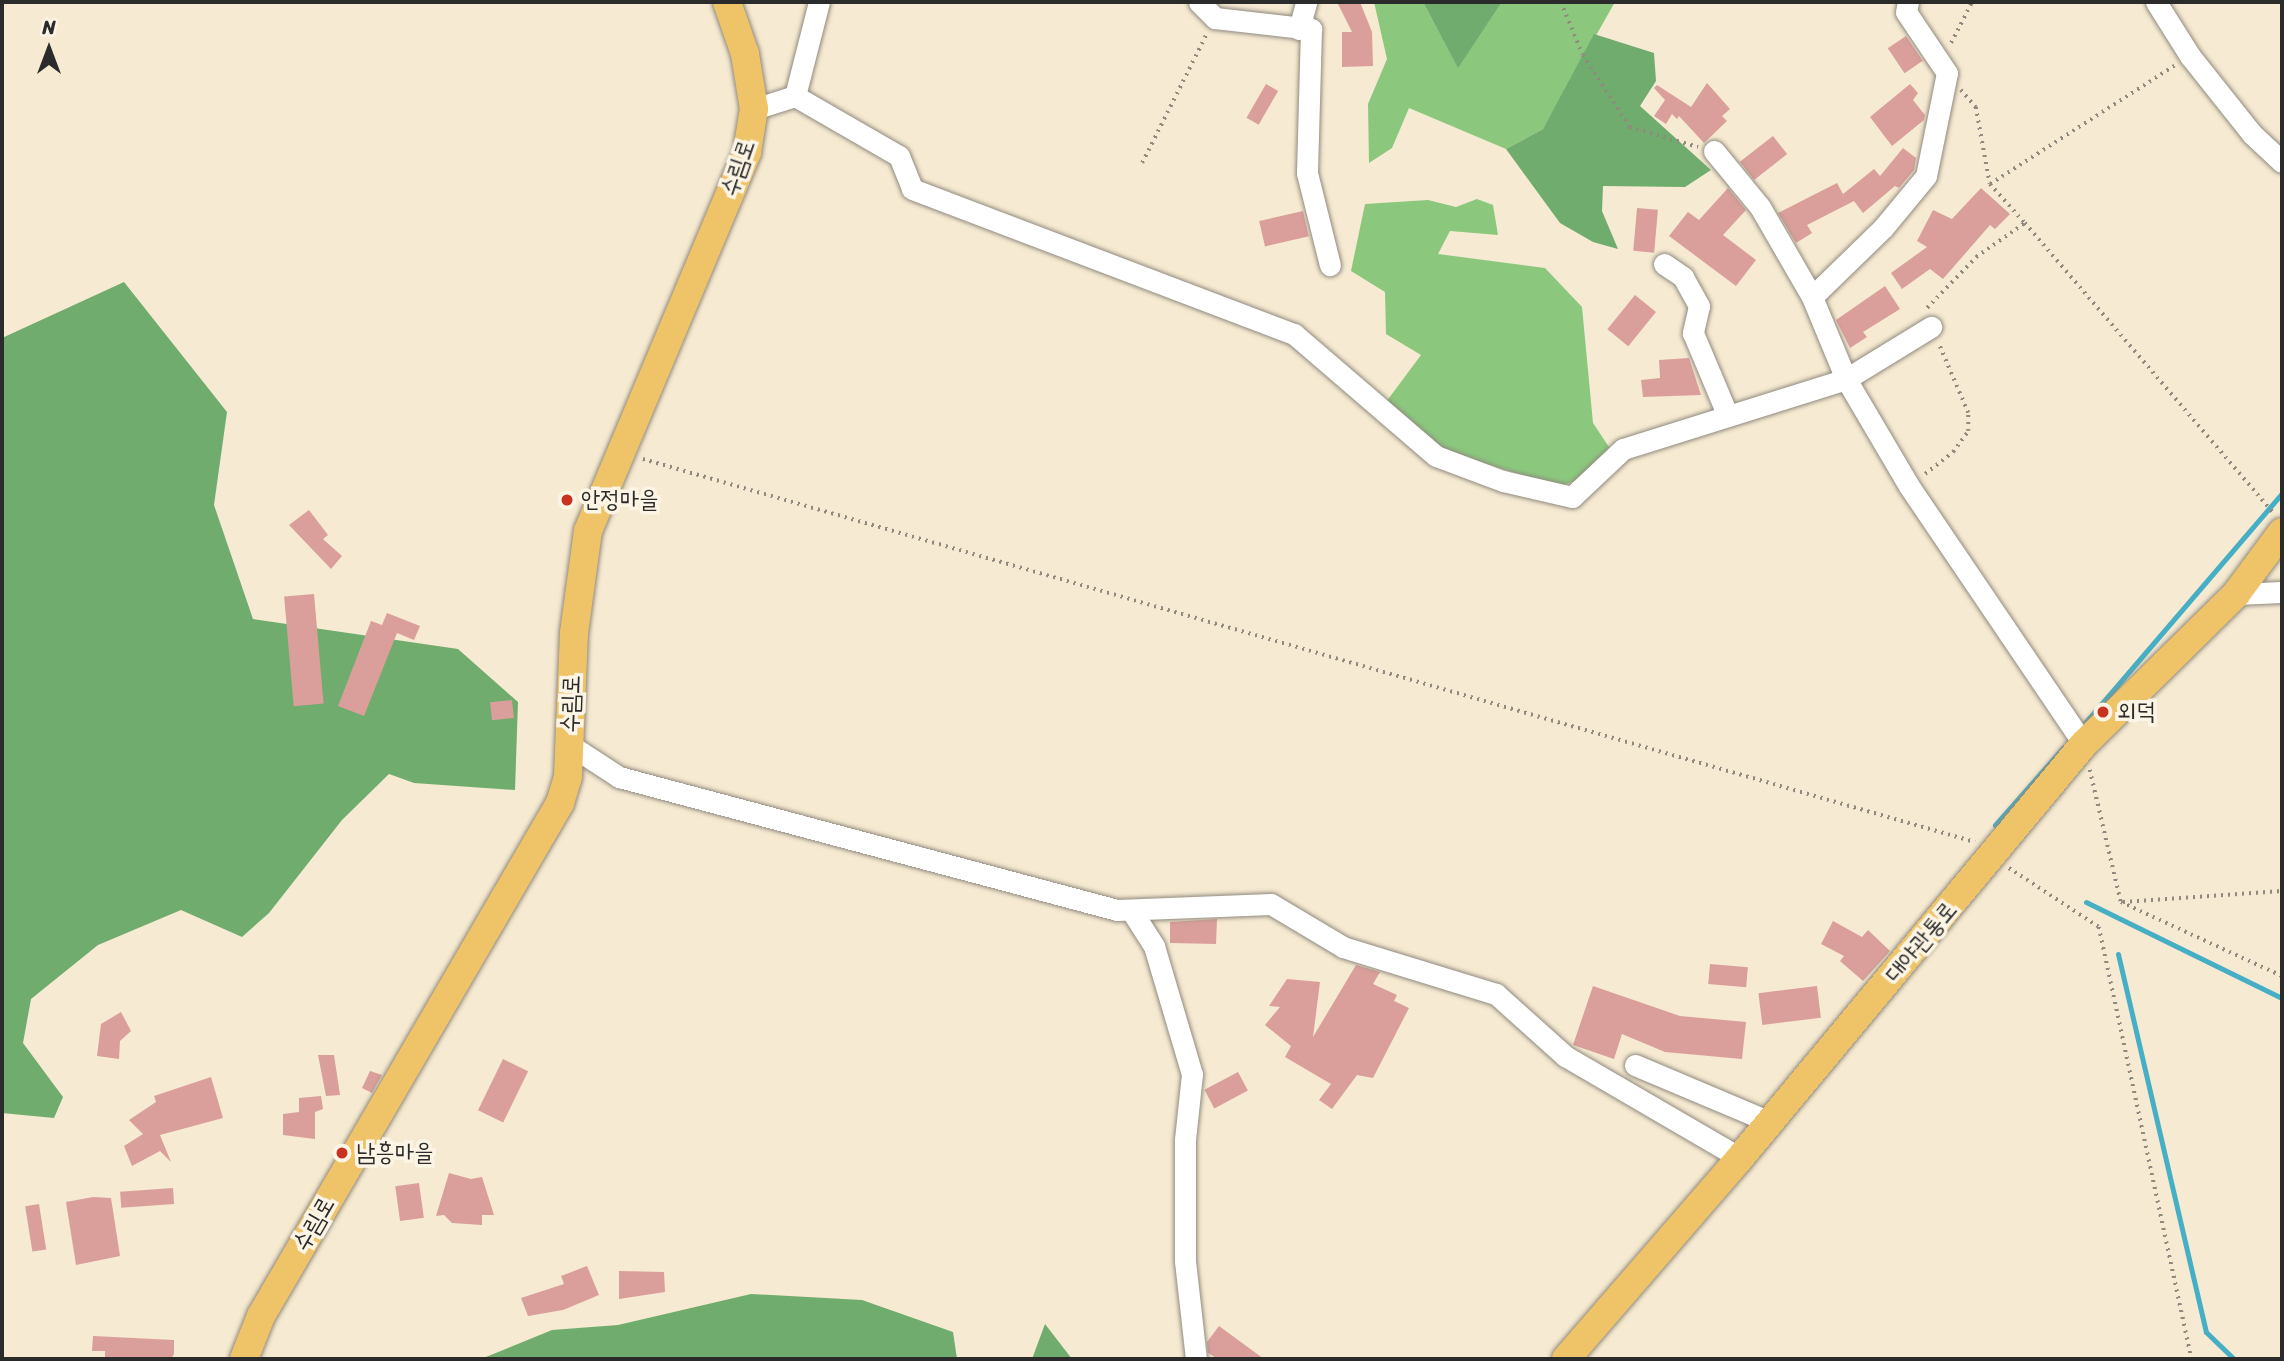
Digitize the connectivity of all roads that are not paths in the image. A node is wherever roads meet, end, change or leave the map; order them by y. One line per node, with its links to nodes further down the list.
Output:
1 (727, 2): 9 (main road, 수림로)
2 (819, 2): 8 (street)
3 (1199, 2): 7 (street)
4 (1306, 2): 7 (street)
5 (1908, 2): 14 (street)
6 (2156, 2): 11 (street)
7 (1299, 29): 13 (street)
8 (795, 96): 9 (street); 17 (street)
9 (754, 109): 22 (main road, 수림로)
10 (1714, 151): 14 (street)
11 (2282, 162)
12 (1664, 264): 17 (street)
13 (1330, 265)
14 (1812, 297): 16 (street)
15 (1931, 327): 16 (street)
16 (1846, 379): 17 (street); 21 (street)
17 (1727, 414)
18 (2278, 523): 20 (main road, 대야관통로)
19 (2282, 592): 20 (street)
20 (2236, 594): 21 (main road, 대야관통로)
21 (2079, 737): 25 (main road, 대야관통로)
22 (570, 746): 23 (street); 27 (main road, 수림로)
23 (1131, 909): 26 (street); 28 (street)
24 (1635, 1065): 25 (street)
25 (1770, 1122): 26 (main road, 대야관통로)
26 (1740, 1158): 29 (main road, 대야관통로)
27 (244, 1359)
28 (1196, 1359)
29 (1566, 1359)

